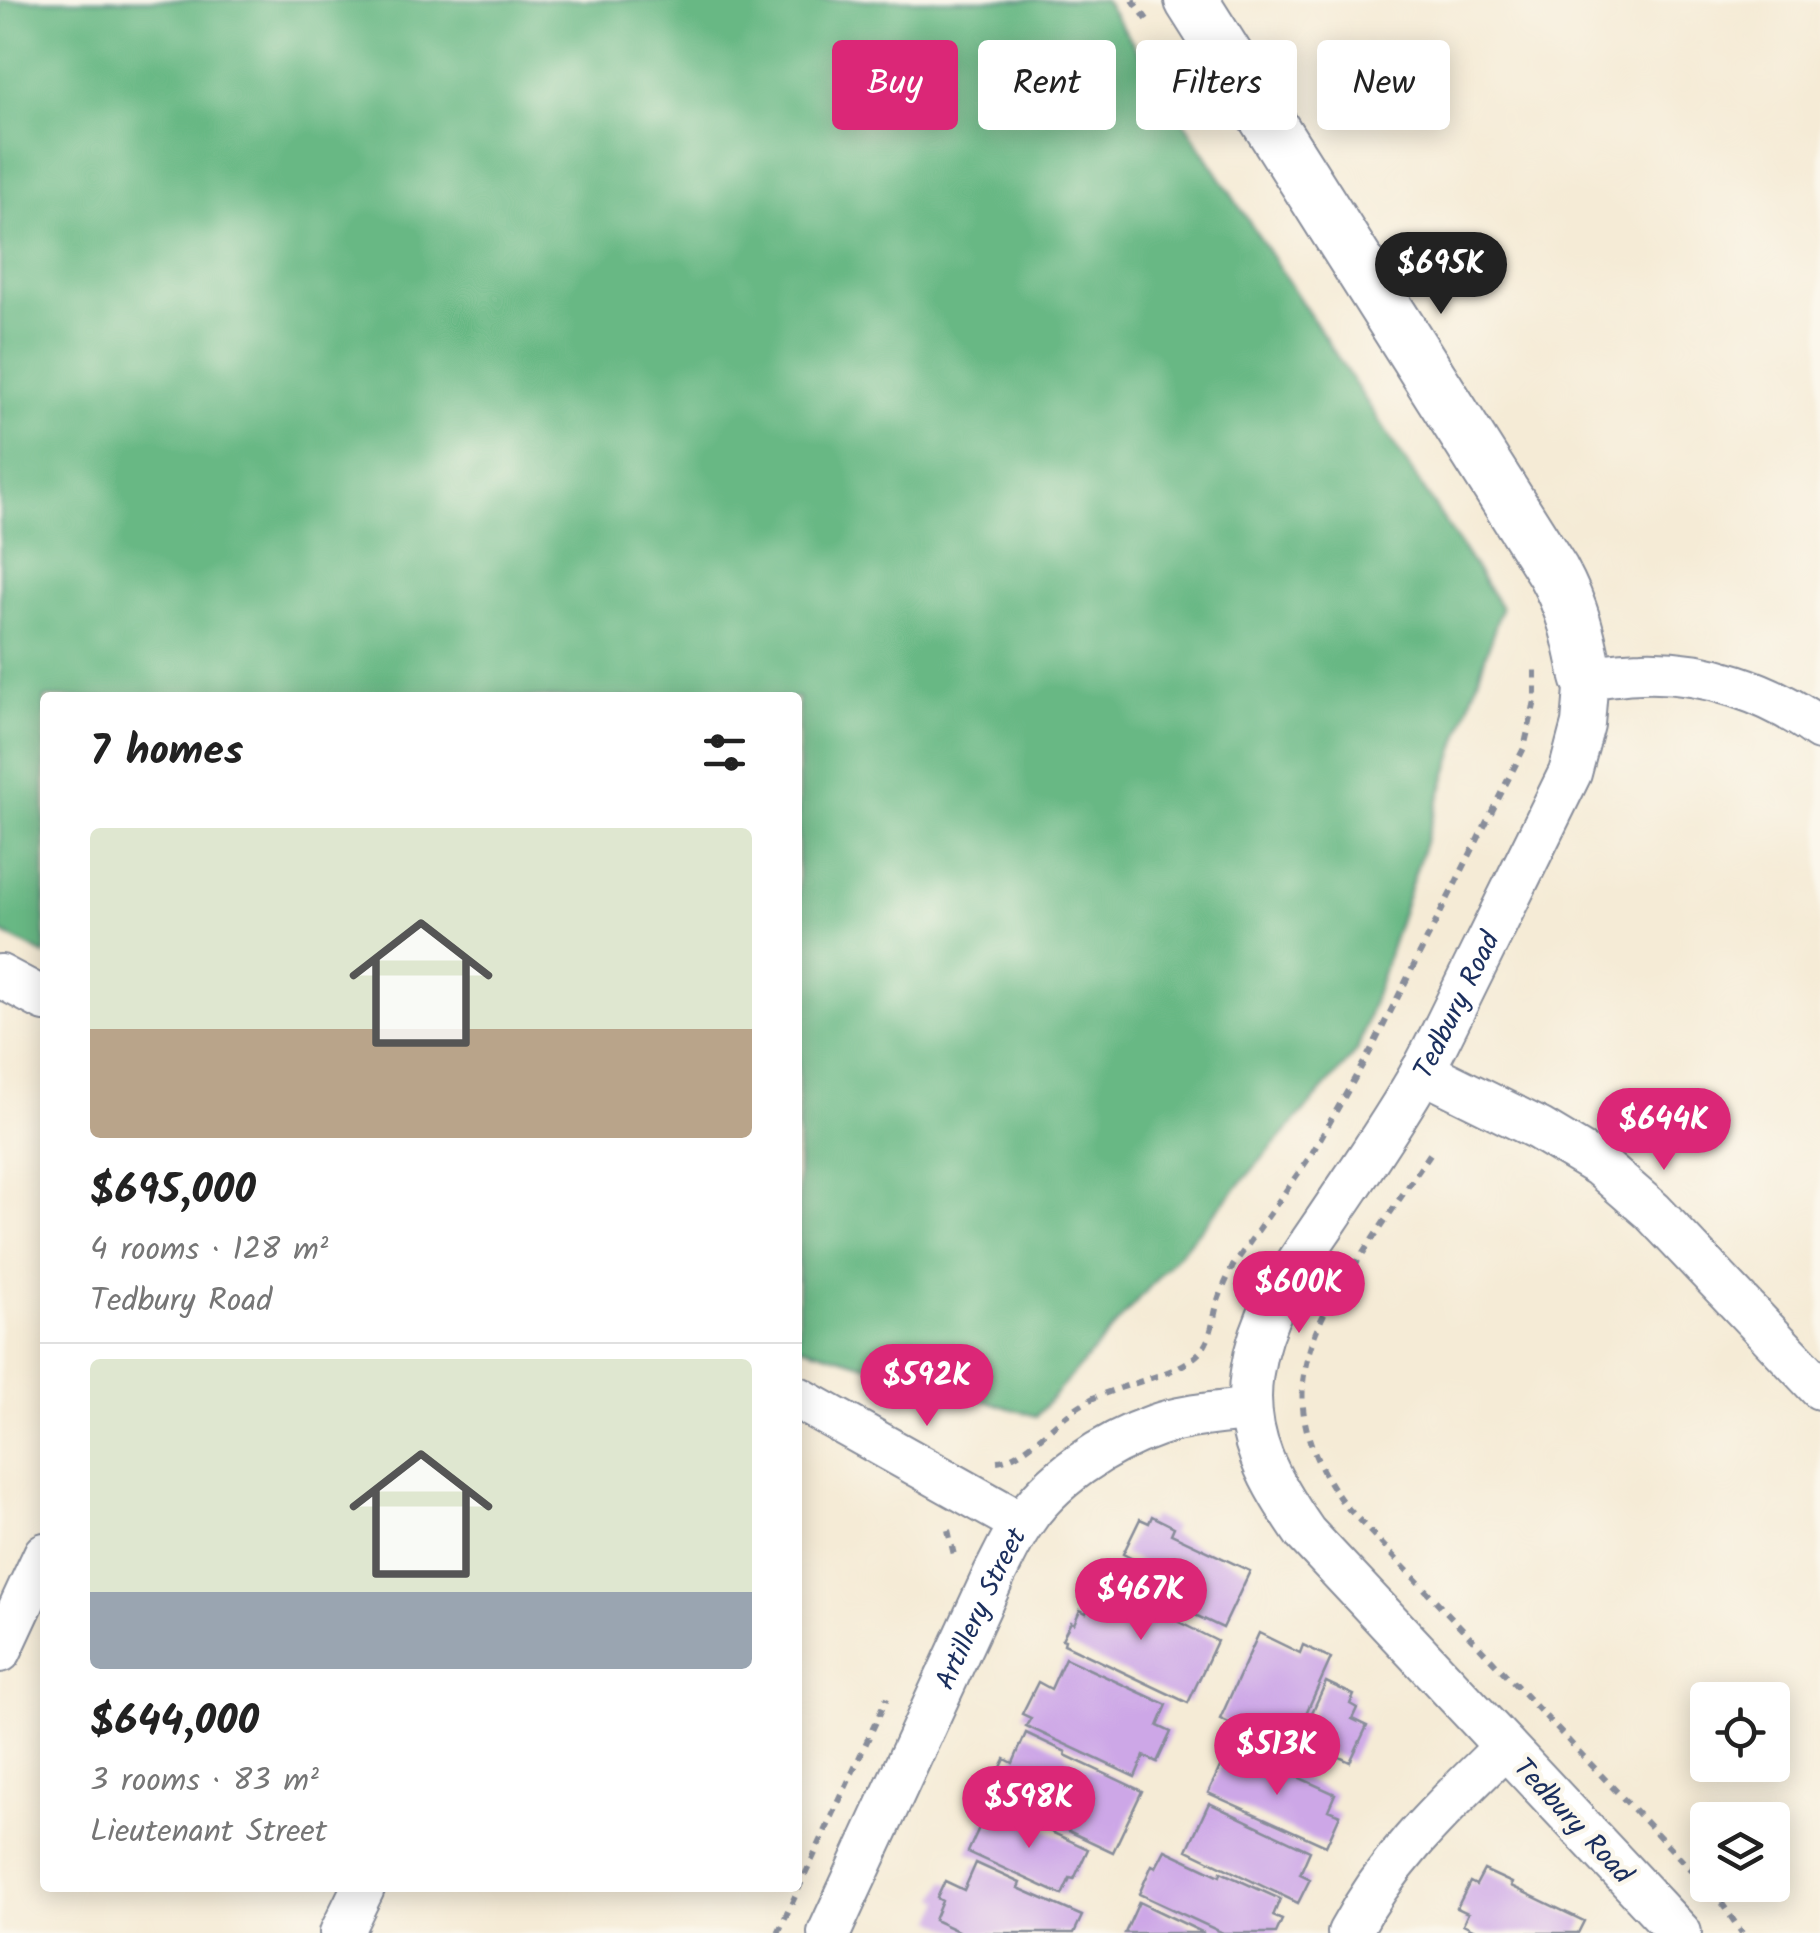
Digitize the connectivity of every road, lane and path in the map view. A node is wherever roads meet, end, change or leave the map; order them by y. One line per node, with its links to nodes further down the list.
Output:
1 (1133, 0): 2 (path)
2 (1174, 17): 4 (street, Tedbury Road)
3 (1532, 654): 13 (path)
4 (1587, 678): 5 (street); 8 (street, Tedbury Road)
5 (1820, 729)
6 (0, 976): 7 (street)
7 (40, 997)
8 (1422, 1071): 10 (street); 12 (street, Tedbury Road)
9 (1430, 1154): 29 (path)
10 (1820, 1388)
11 (802, 1400): 15 (street)
12 (1249, 1409): 15 (street, Artillery Street); 20 (street, Tedbury Road)
13 (991, 1460)
14 (940, 1522): 17 (path)
15 (1022, 1524): 26 (street, Artillery Street)
16 (40, 1565): 18 (street)
17 (949, 1566)
18 (0, 1651)
19 (894, 1684): 21 (path)
20 (1505, 1747): 27 (street); 28 (street, Tedbury Road)
21 (802, 1881)
22 (361, 1892): 24 (street)
23 (797, 1892): 25 (path)
24 (342, 1933)
25 (778, 1933)
26 (829, 1933)
27 (1349, 1933)
28 (1680, 1933)
29 (1742, 1933)

